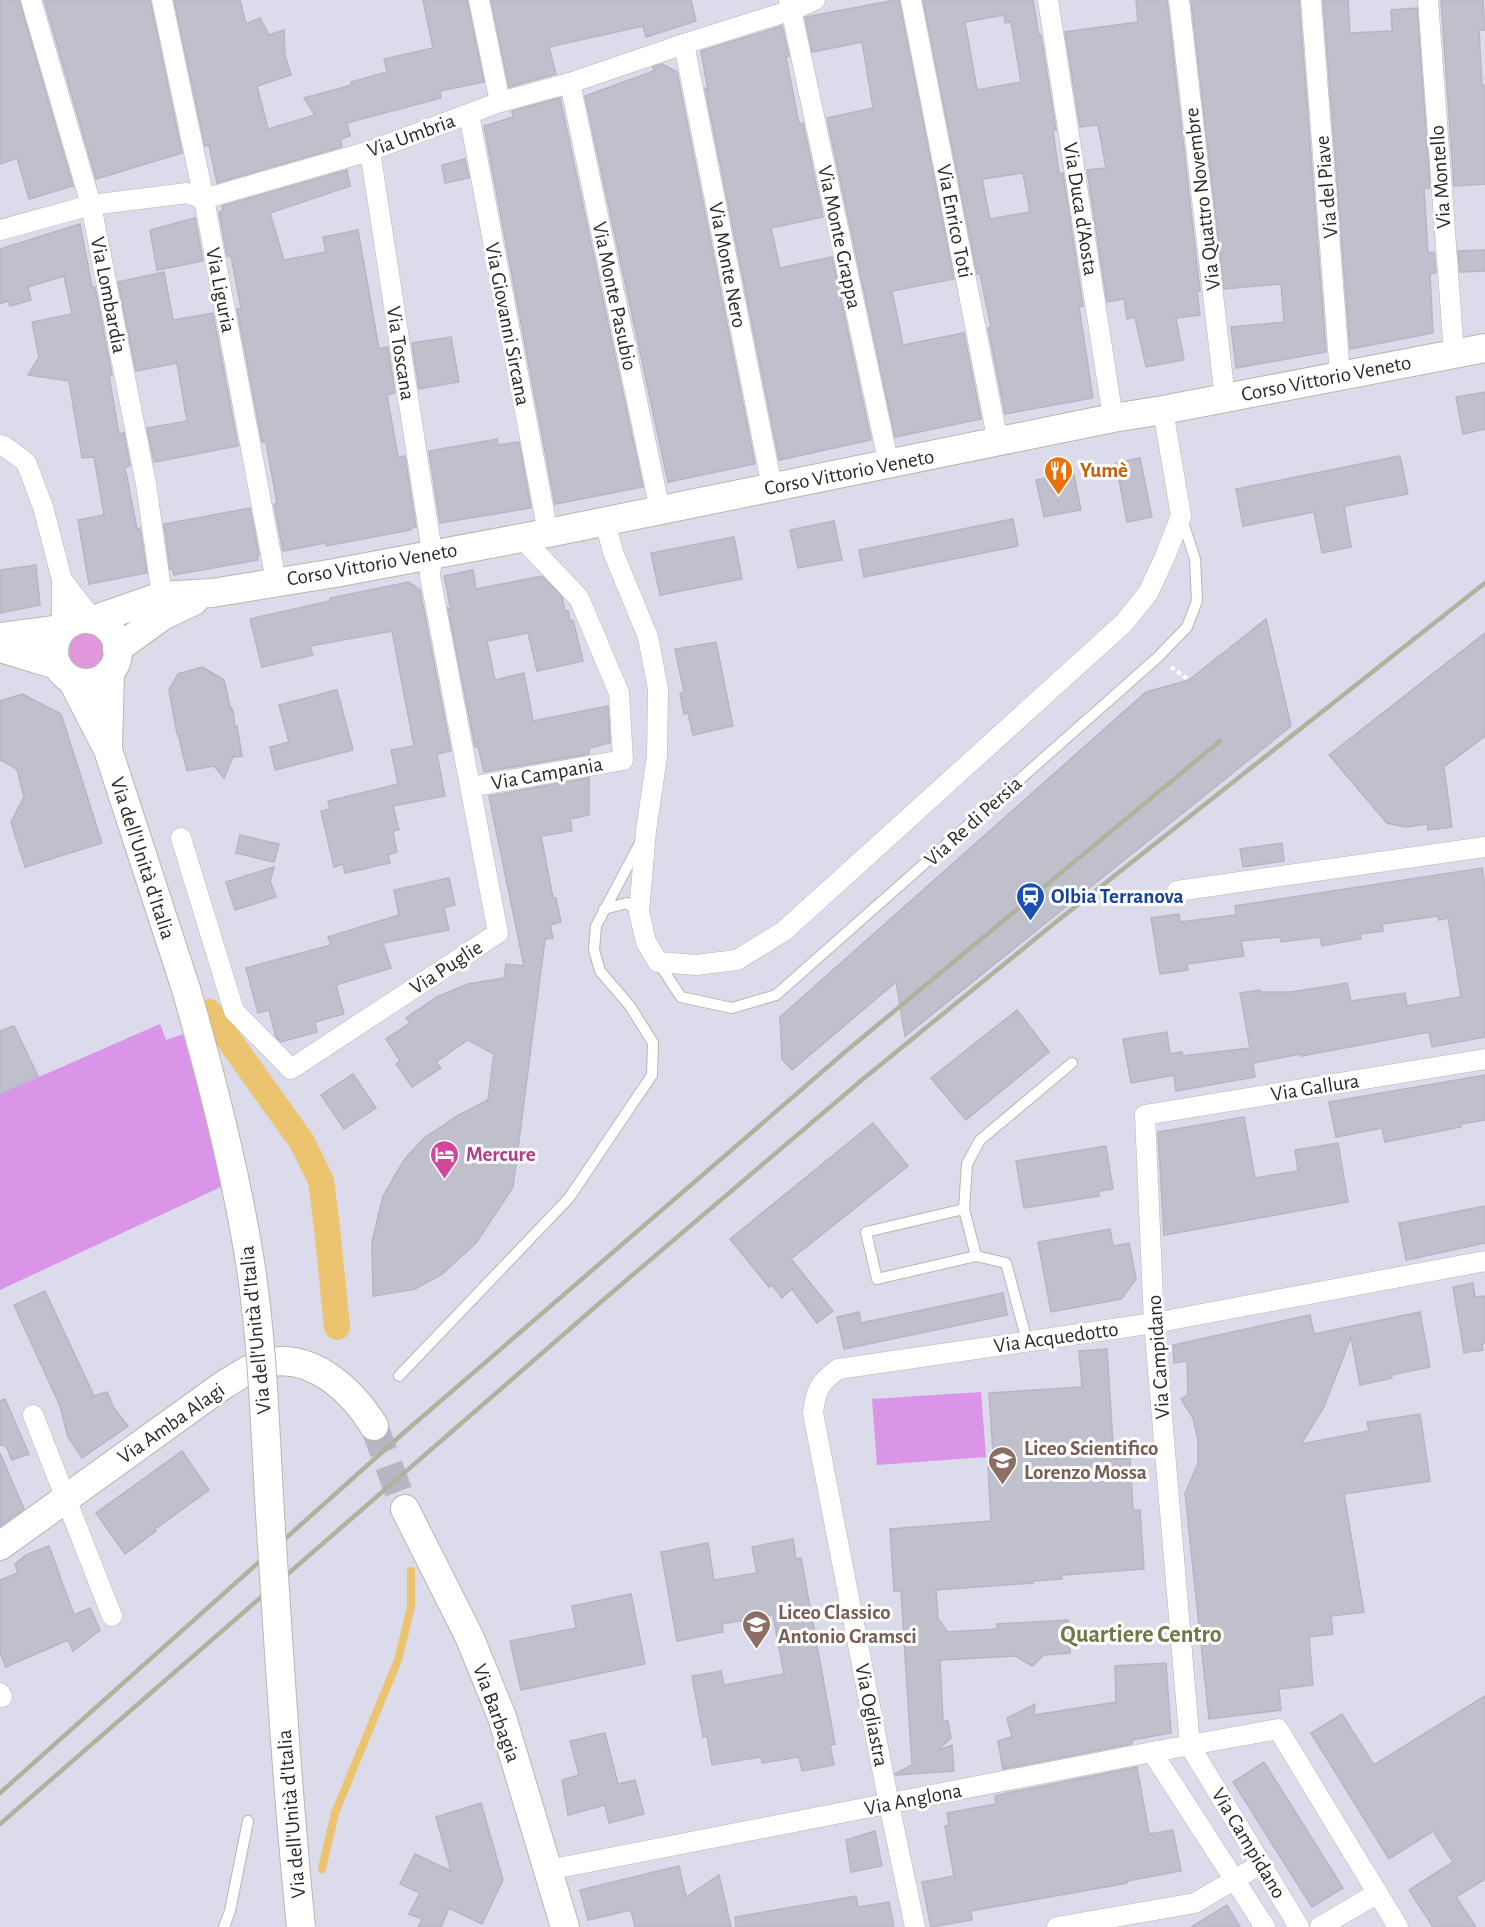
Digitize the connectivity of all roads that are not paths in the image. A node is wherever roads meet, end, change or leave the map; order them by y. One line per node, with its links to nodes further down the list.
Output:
1 (31, 0): 17 (street, Via Lombardia)
2 (162, 0): 16 (street, Via Liguria)
3 (479, 0): 13 (street)
4 (815, 0): 10 (street, Via Umbria)
5 (911, 0): 25 (street, Via Enrico Toti)
6 (1048, 0): 24 (street, Via Duca d'Aosta)
7 (1179, 0): 22 (street, Via Quattro Novembre)
8 (1311, 0): 21 (street, Via del Piave)
9 (1428, 0): 20 (street, Via Montello)
10 (791, 5): 11 (street, Via Umbria); 27 (street, Via Monte Grappa)
11 (684, 44): 12 (street, Via Umbria); 28 (street, Via Monte Nero)
12 (570, 83): 13 (street, Via Umbria); 29 (street, Via Monte Pasubio)
13 (500, 102): 14 (street, Via Umbria)
14 (469, 114): 15 (street, Via Umbria); 32 (street, Via Giovanni Sircana)
15 (370, 151): 16 (street, Via Umbria); 33 (street, Via Toscana)
16 (204, 199): 17 (street, Via Umbria); 35 (street, Via Liguria)
17 (91, 205): 18 (street, Via Umbria); 37 (street, Via Lombardia)
18 (0, 230)
19 (1485, 348): 20 (main road, Corso Vittorio Veneto)
20 (1454, 354): 21 (main road, Corso Vittorio Veneto)
21 (1341, 375): 22 (main road, Corso Vittorio Veneto)
22 (1225, 398): 23 (main road, Corso Vittorio Veneto)
23 (1163, 410): 24 (main road, Corso Vittorio Veneto); 30 (street, Via Re di Persia)
24 (1113, 418): 25 (main road, Corso Vittorio Veneto)
25 (998, 442): 27 (main road, Corso Vittorio Veneto)
26 (0, 445): 34 (street)
27 (889, 465): 28 (main road, Corso Vittorio Veneto)
28 (772, 487): 29 (main road, Corso Vittorio Veneto)
29 (660, 510): 31 (main road, Corso Vittorio Veneto)
30 (1181, 516): 52 (street); 52 (lane, Via Re di Persia)
31 (605, 522): 32 (main road, Corso Vittorio Veneto); 46 (street, Via Re di Persia)
32 (535, 535): 33 (main road, Corso Vittorio Veneto); 45 (street, Via Campania)
33 (432, 554): 35 (main road, Corso Vittorio Veneto); 45 (street, Via Puglie)
34 (62, 580): 38 (street); 39 (street)
35 (276, 581): 36 (main road, Corso Vittorio Veneto)
36 (212, 593): 37 (main road, Corso Vittorio Veneto); 42 (main road, Corso Vittorio Veneto)
37 (162, 596): 38 (main road, Corso Vittorio Veneto)
38 (93, 620): 39 (main road); 42 (main road)
39 (62, 629): 40 (main road); 43 (main road)
40 (0, 637)
41 (0, 648): 43 (main road)
42 (113, 661): 43 (main road); 44 (main road, Via dell'Unità d'Italia)
43 (65, 673): 44 (main road, Via dell'Unità d'Italia)
44 (108, 750): 78 (main road, Via dell'Unità d'Italia, bridge)
45 (470, 787): 47 (street, Via Puglie)
46 (646, 831): 50 (lane); 51 (street, Via Re di Persia)
47 (181, 838)
48 (1485, 847): 49 (street)
49 (1177, 891)
50 (604, 909): 51 (lane); 61 (lane)
51 (639, 912): 52 (street, Via Re di Persia)
52 (658, 962)
53 (1485, 1059): 55 (street, Via Gallura)
54 (1072, 1063): 56 (lane)
55 (1145, 1115): 59 (street, Via Campidano)
56 (964, 1209): 57 (lane); 57 (lane)
57 (976, 1256): 60 (lane)
58 (1485, 1261): 59 (street, Via Acquedotto)
59 (1154, 1323): 60 (street, Via Acquedotto); 69 (street, Via Campidano)
60 (1027, 1341): 62 (street, Via Acquedotto)
61 (399, 1376)
62 (815, 1396): 71 (street, Via Ogliastra)
63 (33, 1415): 65 (street)
64 (374, 1426): 65 (main road, Via Amba Alagi)
65 (66, 1498): 67 (main road, Via Amba Alagi); 68 (street)
66 (405, 1509): 74 (main road, Via Barbagia)
67 (0, 1546)
68 (112, 1616)
69 (1190, 1746): 70 (street, Via Anglona); 73 (street, Via Campidano); 76 (street, Via Anglona)
70 (1152, 1752): 71 (street, Via Anglona); 75 (street, Via Campidano)
71 (890, 1804): 74 (street, Via Anglona); 80 (street, Via Ogliastra)
72 (248, 1821): 77 (lane)
73 (1262, 1864): 75 (street); 83 (street, Via Campidano)
74 (548, 1870): 79 (main road, Via Barbagia)
75 (1236, 1880): 81 (street); 82 (street, Via Campidano)
76 (1378, 1893): 84 (street); 85 (street)
77 (224, 1927)
78 (300, 1927)
79 (565, 1927)
80 (915, 1927)
81 (1057, 1927)
82 (1265, 1927)
83 (1299, 1927)
84 (1320, 1927)
85 (1398, 1927)

